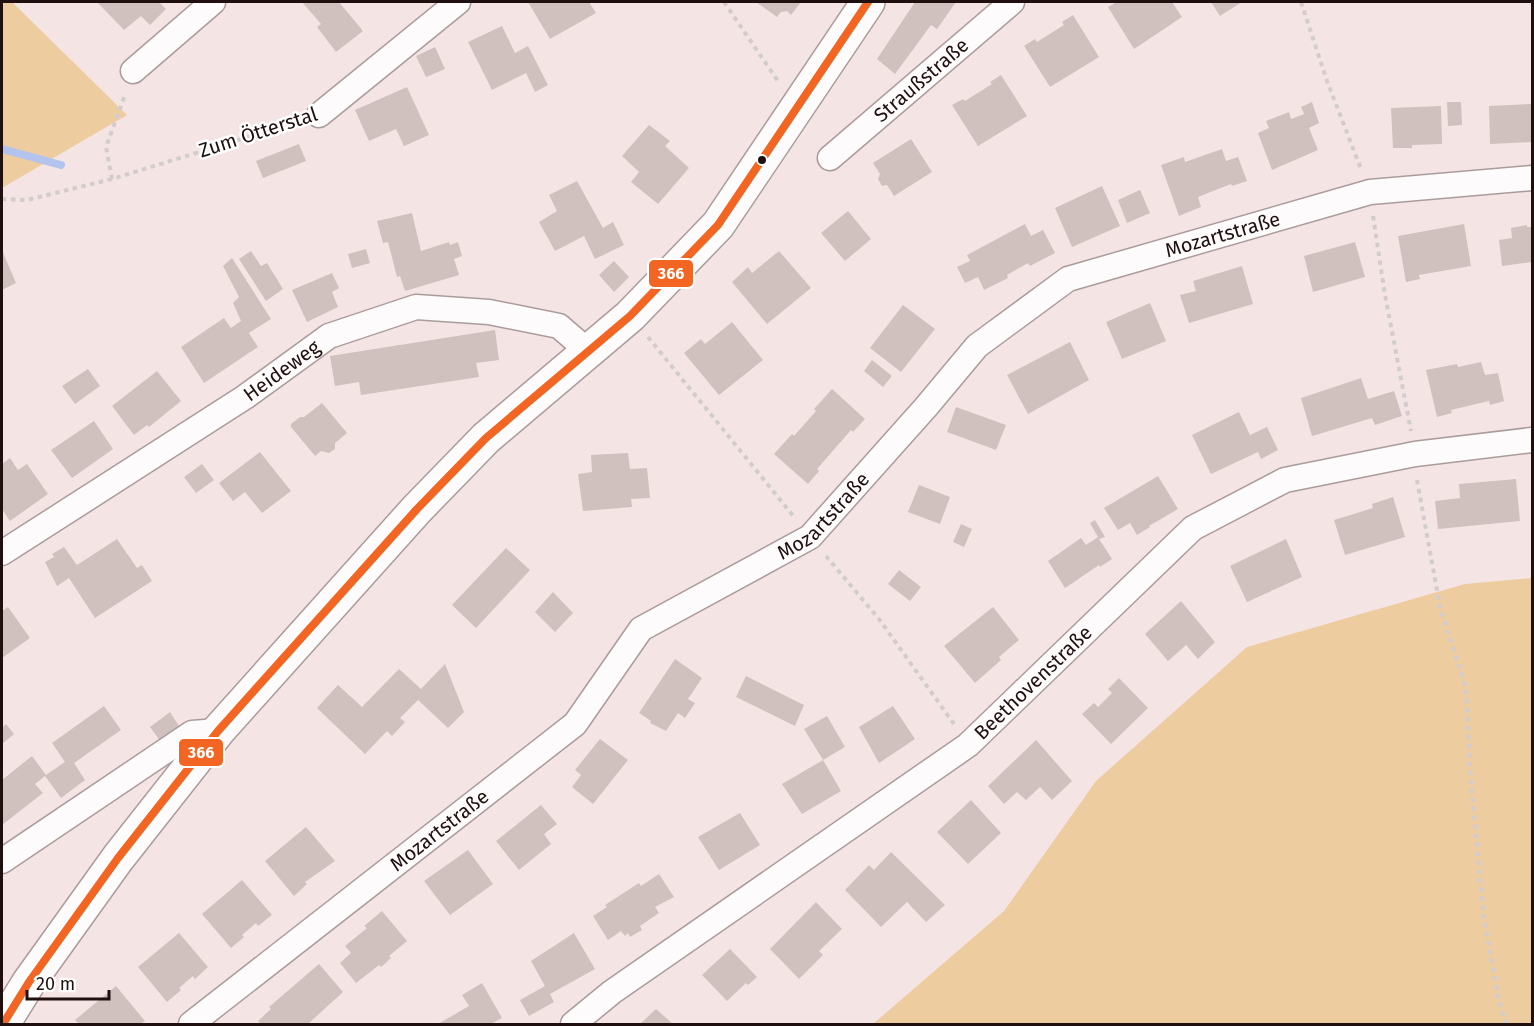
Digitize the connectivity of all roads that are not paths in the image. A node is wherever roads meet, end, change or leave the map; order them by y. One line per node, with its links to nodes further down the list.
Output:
1 (213, 2): 5 (street)
2 (458, 2): 6 (street, Zum Ötterstal)
3 (868, 2): 9 (street)
4 (1012, 2): 7 (street, Straußstraße)
5 (133, 71)
6 (319, 116)
7 (830, 158)
8 (1533, 178): 15 (street, Mozartstraße)
9 (589, 352): 11 (street, Heideweg); 12 (street)
10 (1533, 440): 16 (street, Beethovenstraße)
11 (2, 553)
12 (219, 731): 13 (street); 14 (street)
13 (2, 861)
14 (3, 1024)
15 (191, 1024)
16 (573, 1024)

